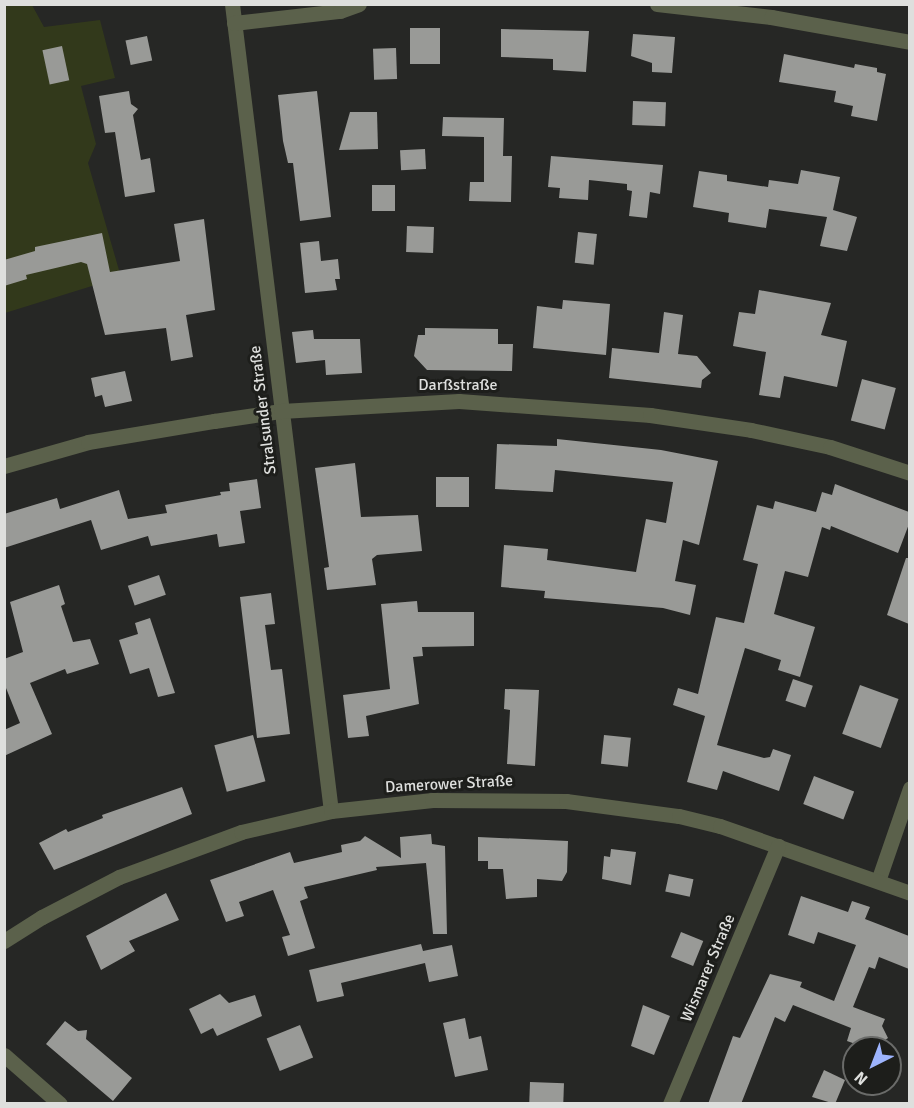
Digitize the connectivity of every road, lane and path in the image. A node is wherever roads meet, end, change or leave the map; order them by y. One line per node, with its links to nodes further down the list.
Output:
1 (232, 4): 4 (street, Stralsunder Straße)
2 (358, 4): 4 (street)
3 (657, 4): 5 (street)
4 (234, 23): 6 (street, Stralsunder Straße)
5 (909, 42)
6 (281, 411): 7 (street, Darßstraße); 8 (street, Darßstraße); 10 (street, Stralsunder Straße)
7 (4, 466)
8 (909, 473)
9 (909, 788): 12 (street)
10 (331, 811): 11 (street, Damerower Straße); 14 (street, Damerower Straße)
11 (778, 846): 12 (street, Damerower Straße); 17 (street, Wismarer Straße)
12 (878, 881): 13 (street, Damerower Straße)
13 (909, 893)
14 (4, 941)
15 (4, 1055): 16 (street)
16 (60, 1104)
17 (670, 1104)

